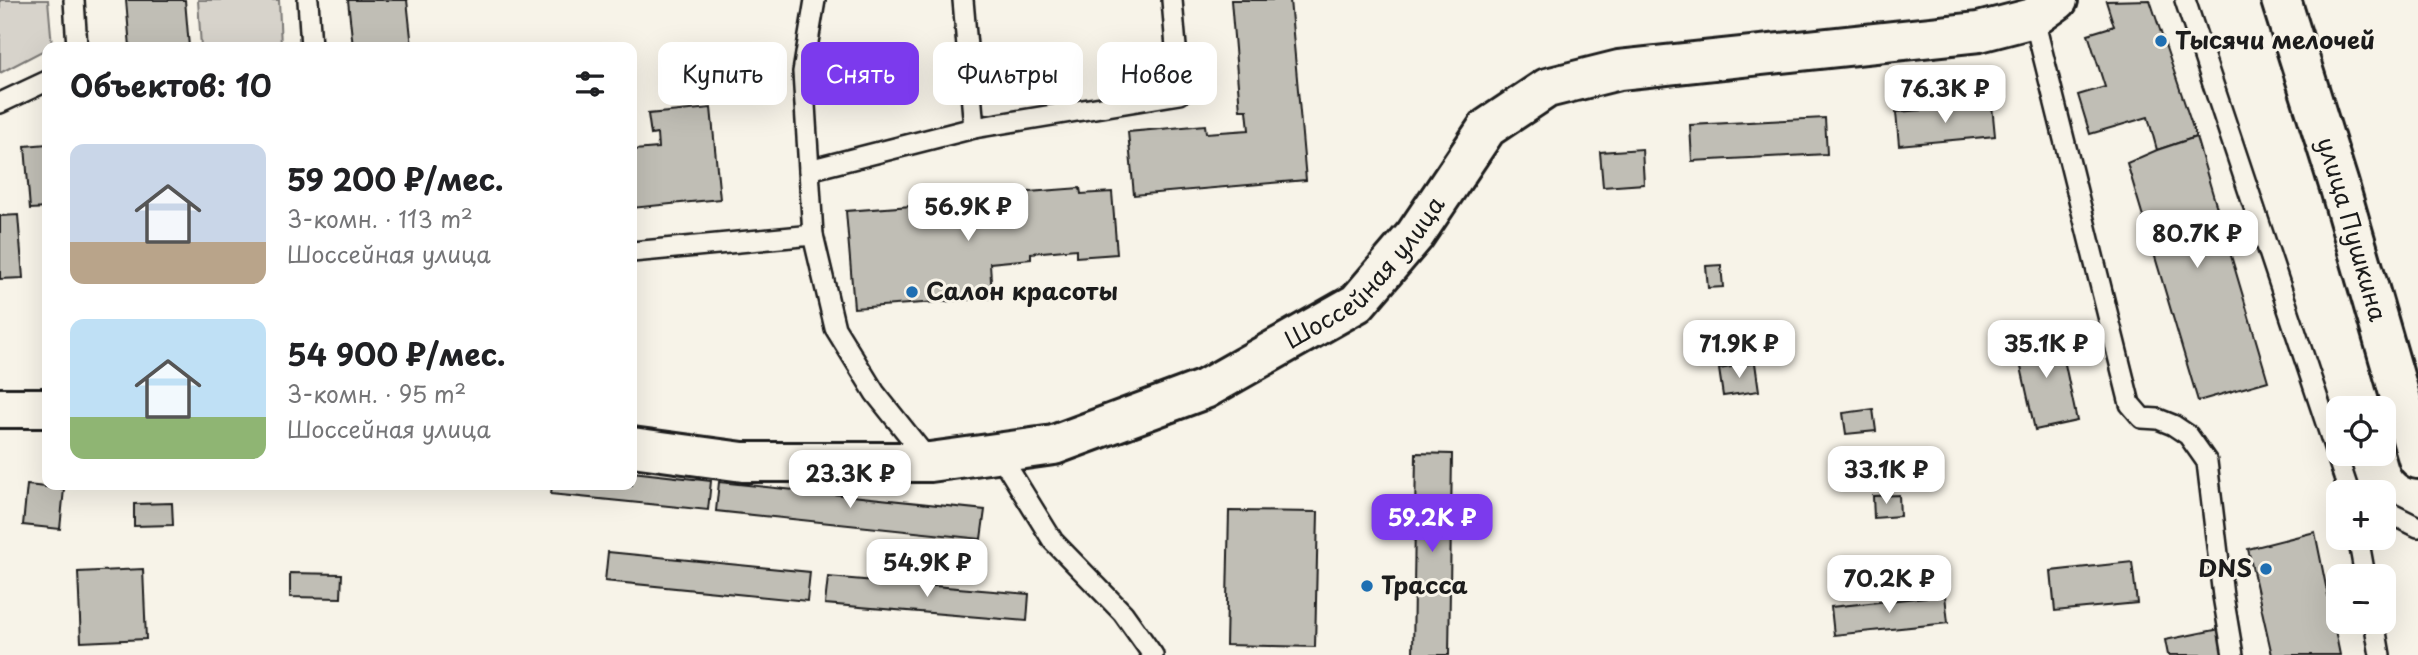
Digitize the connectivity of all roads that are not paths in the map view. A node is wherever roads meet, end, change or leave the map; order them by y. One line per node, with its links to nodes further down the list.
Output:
1 (74, 0): 9 (lane)
2 (308, 0): 10 (lane)
3 (816, 0): 14 (lane)
4 (963, 0): 13 (lane)
5 (1172, 0): 13 (lane)
6 (2185, 0): 23 (lane)
7 (2281, 0): 21 (street, улица Пушкина)
8 (2040, 6): 20 (street, Шоссейная улица); 28 (lane)
9 (77, 42)
10 (311, 42)
11 (42, 83): 12 (lane)
12 (0, 103)
13 (974, 128): 14 (lane)
14 (809, 170): 15 (lane)
15 (813, 235): 16 (lane); 22 (lane)
16 (637, 251)
17 (0, 408): 18 (street)
18 (42, 408)
19 (637, 448): 22 (street, Шоссейная улица)
20 (998, 452): 22 (street, Шоссейная улица); 27 (lane)
21 (2418, 459)
22 (930, 462)
23 (2345, 480)
24 (2396, 516): 25 (lane)
25 (2418, 527)
26 (2376, 634): 29 (lane)
27 (1153, 655)
28 (2233, 655)
29 (2380, 655)

